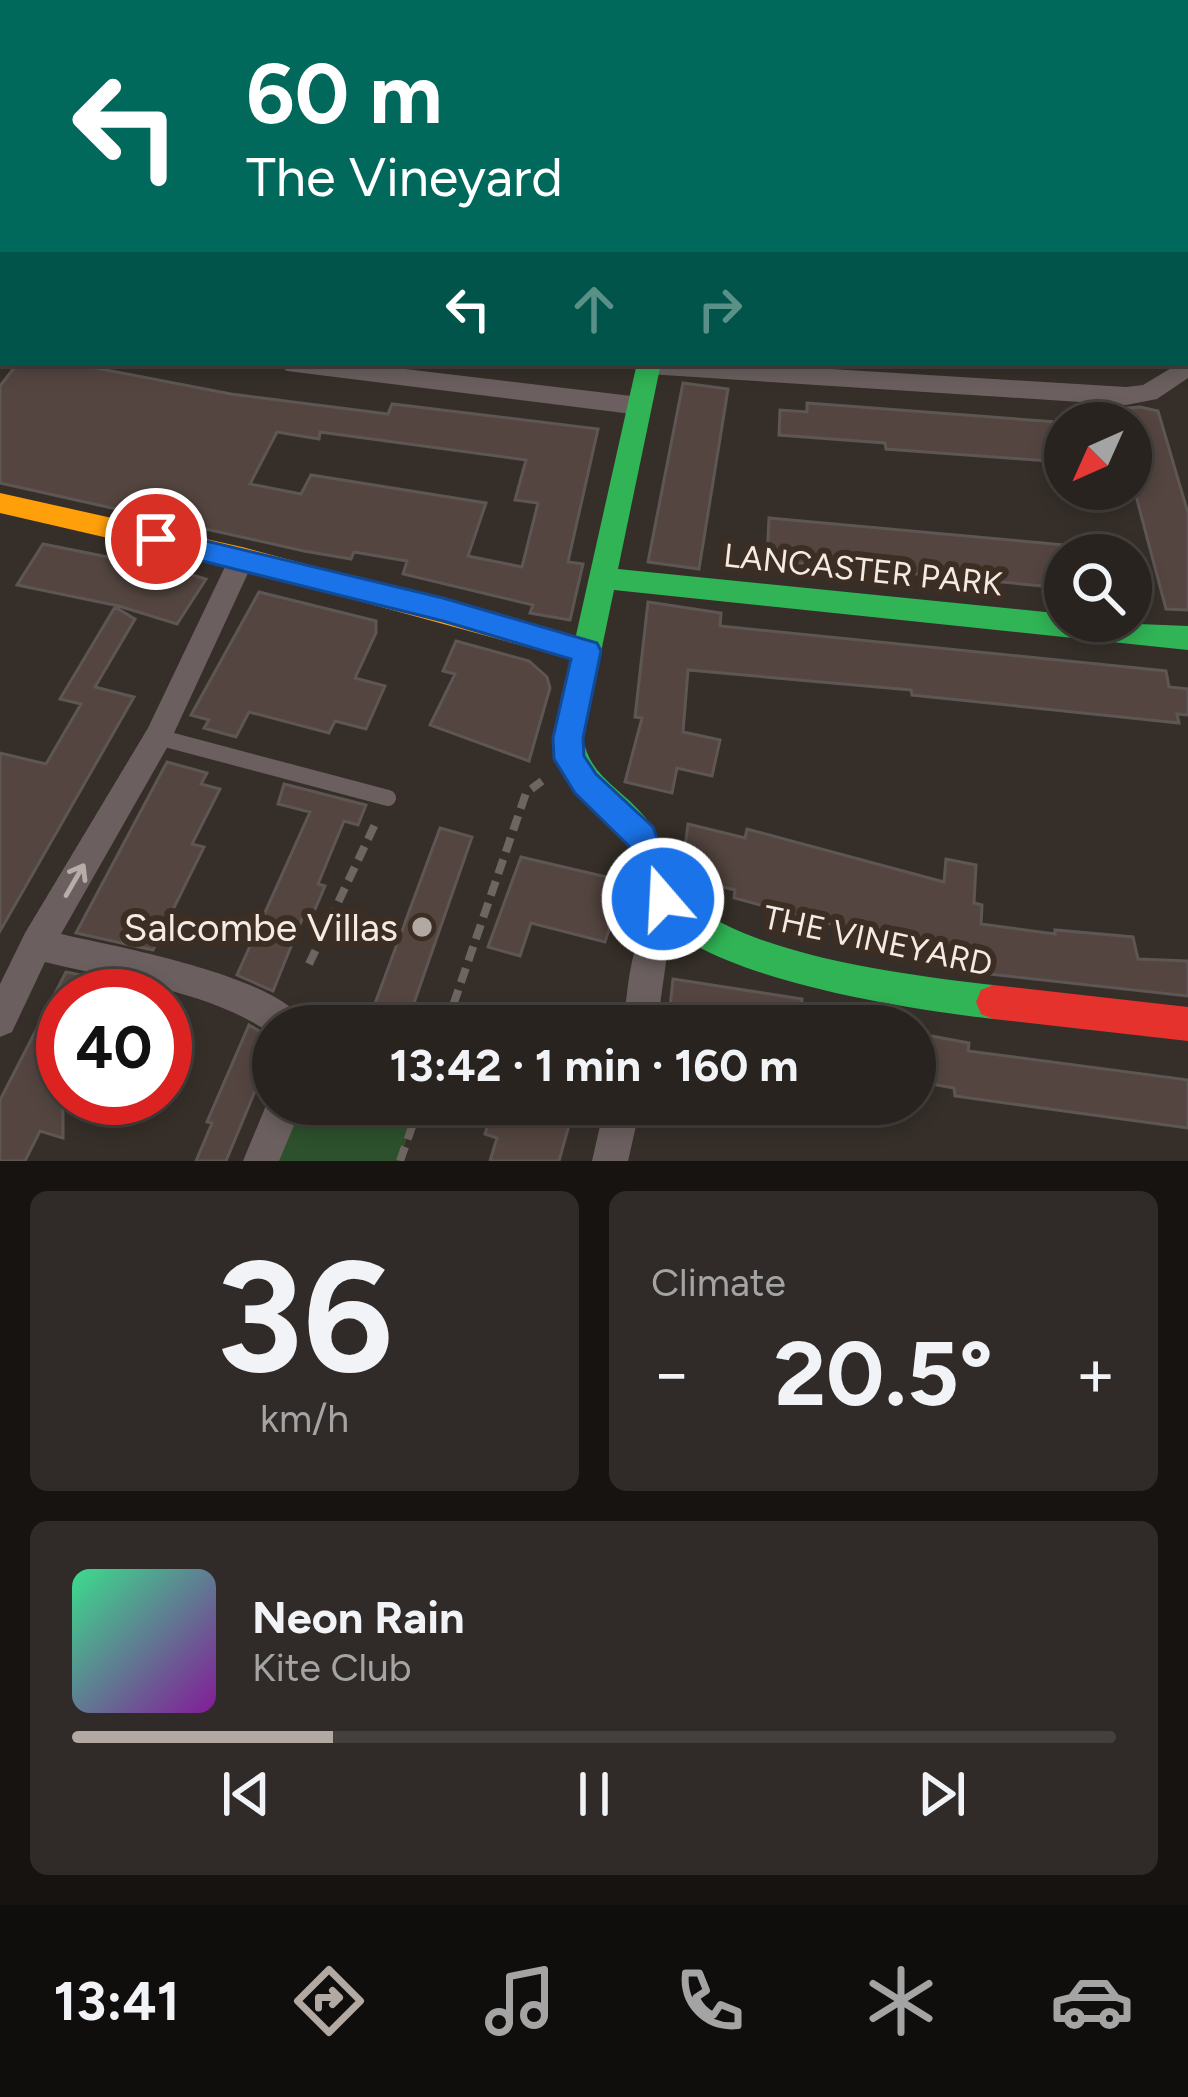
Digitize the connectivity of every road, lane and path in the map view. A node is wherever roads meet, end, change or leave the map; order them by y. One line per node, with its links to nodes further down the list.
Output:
1 (312, 366): 5 (street)
2 (649, 366): 5 (street)
3 (678, 366): 4 (street)
4 (1182, 380)
5 (640, 406): 8 (street)
6 (0, 503): 7 (street)
7 (242, 558): 10 (street); 11 (street)
8 (603, 578): 9 (street, LANCASTER PARK); 10 (street)
9 (1188, 638)
10 (586, 651): 12 (street)
11 (158, 736): 13 (lane); 15 (street, one-way to 11)
12 (569, 759): 14 (street); 17 (path)
13 (388, 798): 16 (path)
14 (676, 914): 18 (street); 21 (street, THE VINEYARD)
15 (37, 944): 19 (street); 20 (street)
16 (310, 964)
17 (453, 1005)
18 (643, 1005)
19 (252, 1008)
20 (0, 1020)
21 (1188, 1024)
22 (276, 1125): 25 (street)
23 (413, 1125): 26 (path)
24 (618, 1125): 27 (street)
25 (261, 1161)
26 (400, 1161)
27 (610, 1161)

